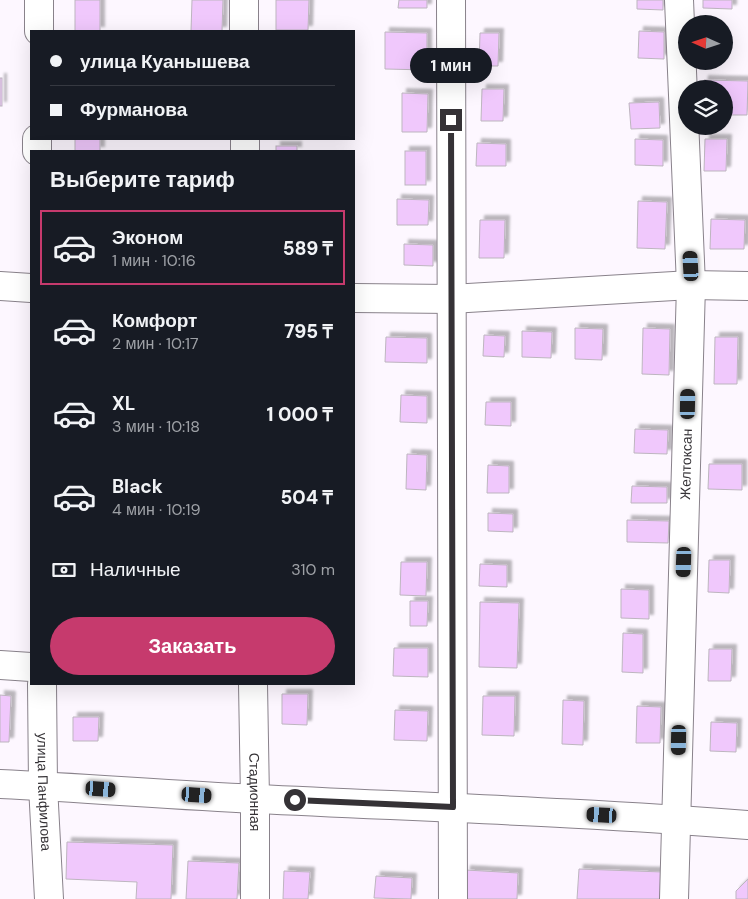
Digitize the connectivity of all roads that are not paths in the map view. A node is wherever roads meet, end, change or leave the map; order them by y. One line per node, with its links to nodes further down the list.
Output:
1 (39, 0): 5 (street)
2 (244, 0): 6 (street)
3 (451, 0): 12 (street)
4 (679, 0): 7 (street, Желтоксан)
5 (39, 30)
6 (244, 30)
7 (691, 285): 9 (street); 12 (street); 21 (street, Желтоксан)
8 (0, 286): 10 (street)
9 (748, 286)
10 (30, 288)
11 (355, 298): 12 (street)
12 (451, 299): 20 (street)
13 (0, 665): 14 (street)
14 (30, 666)
15 (42, 685): 18 (street, улица Панфилова)
16 (253, 685): 19 (street, Стадионная)
17 (0, 784): 18 (street)
18 (43, 786): 19 (street); 23 (street, улица Панфилова)
19 (255, 799): 20 (street); 24 (street, Стадионная)
20 (453, 807): 21 (street); 25 (street)
21 (677, 819): 22 (street); 26 (street, Желтоксан)
22 (748, 825)
23 (49, 899)
24 (254, 899)
25 (453, 899)
26 (674, 899)

